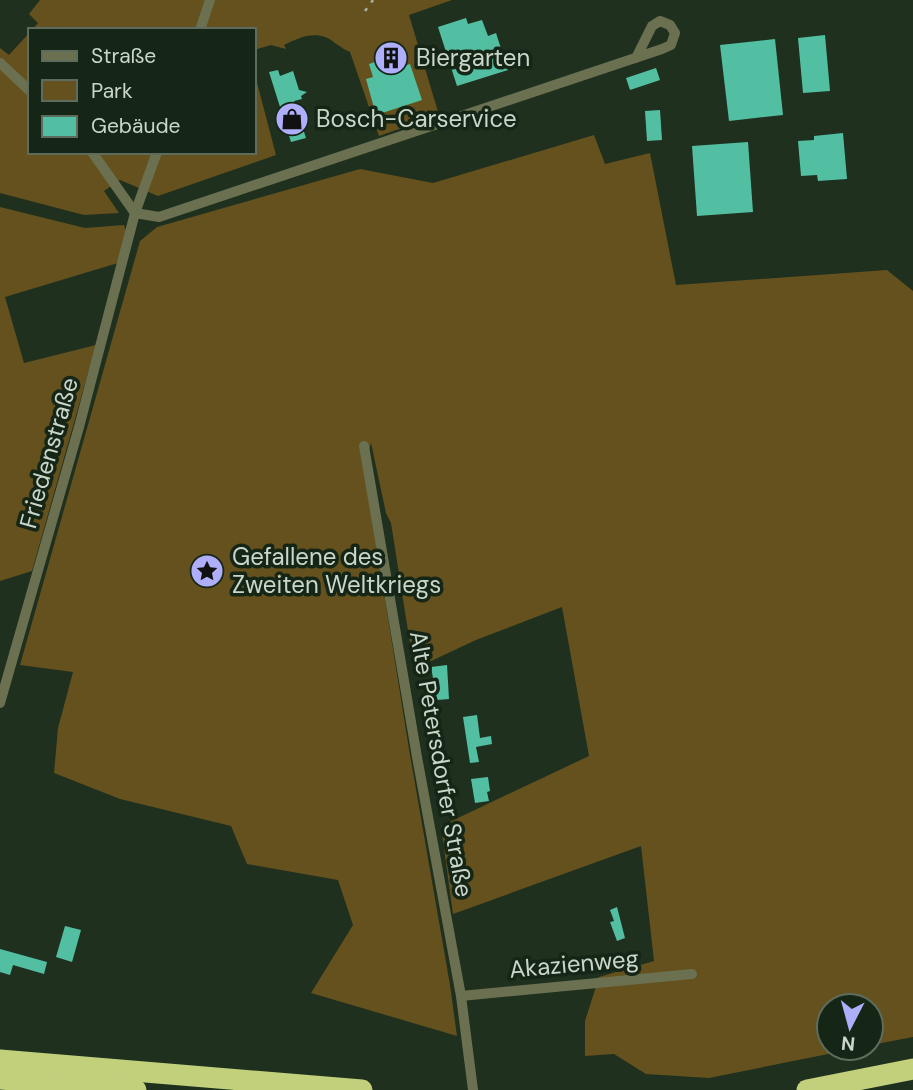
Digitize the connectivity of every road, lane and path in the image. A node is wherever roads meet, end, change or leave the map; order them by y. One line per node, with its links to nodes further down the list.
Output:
1 (210, 0): 2 (street)
2 (201, 28)
3 (636, 58): 3 (street); 8 (street)
4 (0, 63): 5 (street)
5 (28, 88)
6 (93, 154): 8 (street)
7 (157, 154): 8 (street, Friedenstraße)
8 (135, 213): 10 (street, Friedenstraße)
9 (364, 446): 12 (street, Alte Petersdorfer Straße)
10 (0, 703)
11 (692, 974): 12 (street, Akazienweg)
12 (461, 996): 18 (street, Alte Petersdorfer Straße)
13 (0, 1060): 17 (highway)
14 (913, 1069): 19 (highway)
15 (0, 1079): 16 (highway)
16 (136, 1090)
17 (362, 1090)
18 (473, 1090)
19 (807, 1090)

